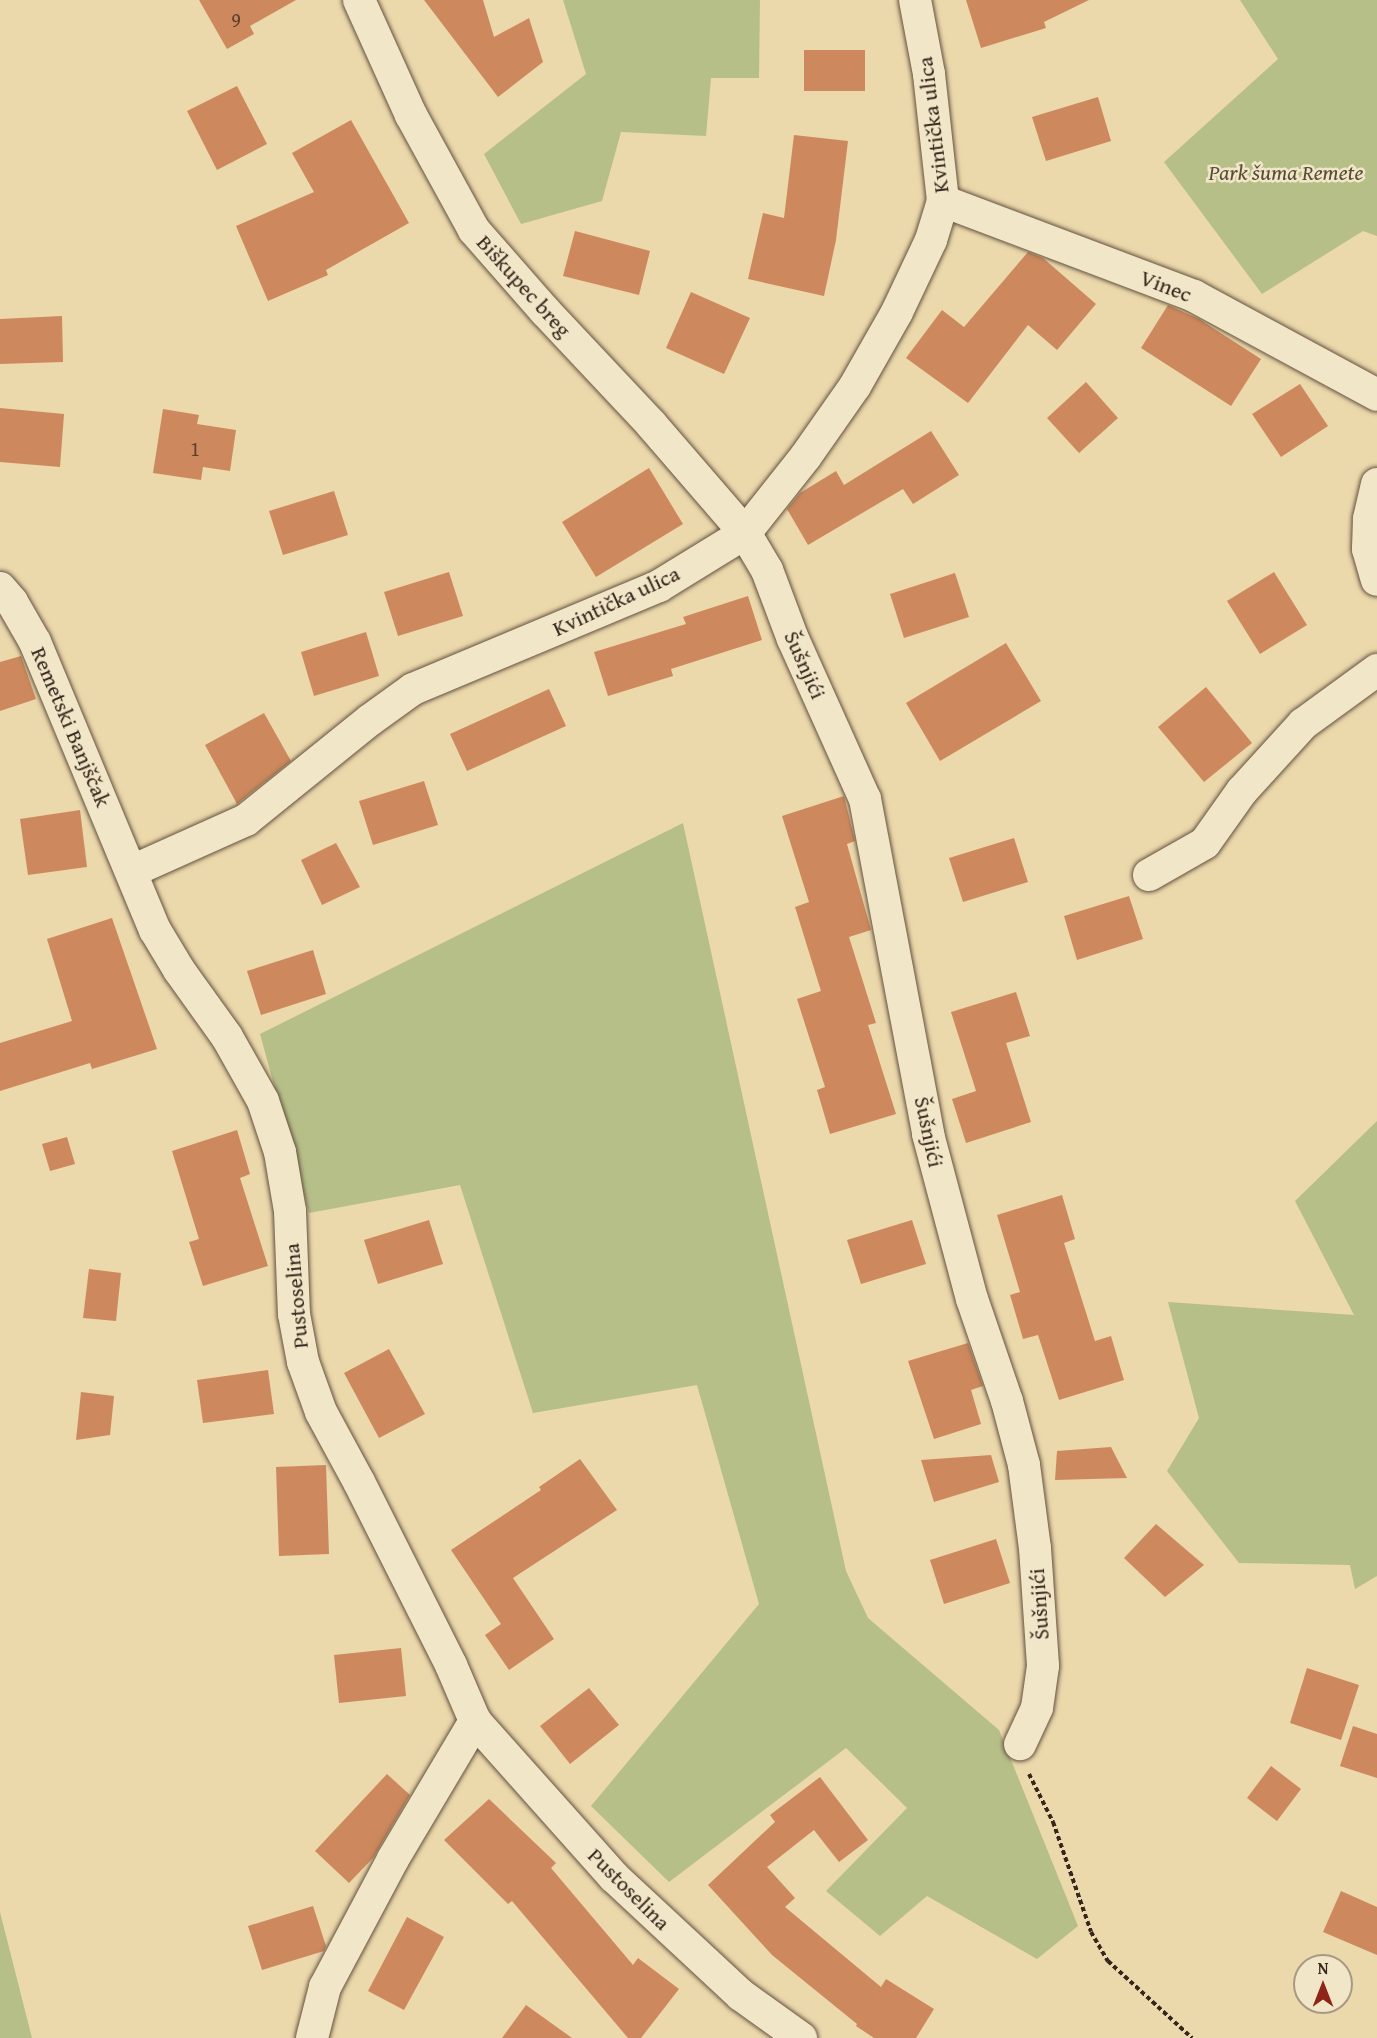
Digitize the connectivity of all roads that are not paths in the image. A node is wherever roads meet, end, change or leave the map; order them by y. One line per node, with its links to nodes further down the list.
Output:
1 (359, 0): 6 (street, Biškupec breg)
2 (915, 0): 3 (street, Kvintička ulica)
3 (943, 201): 4 (street, Vinec); 6 (street, Kvintička ulica)
4 (1377, 395)
5 (1377, 484): 7 (street)
6 (745, 533): 10 (street, Kvintička ulica); 13 (street, Šušnjići)
7 (1377, 580)
8 (0, 588): 10 (street, Remetski Banjščak)
9 (1377, 669): 11 (street)
10 (132, 871): 12 (street, Pustoselina)
11 (1149, 875)
12 (475, 1721): 14 (street); 15 (street, Pustoselina)
13 (1020, 1744)
14 (312, 2038)
15 (801, 2038)

